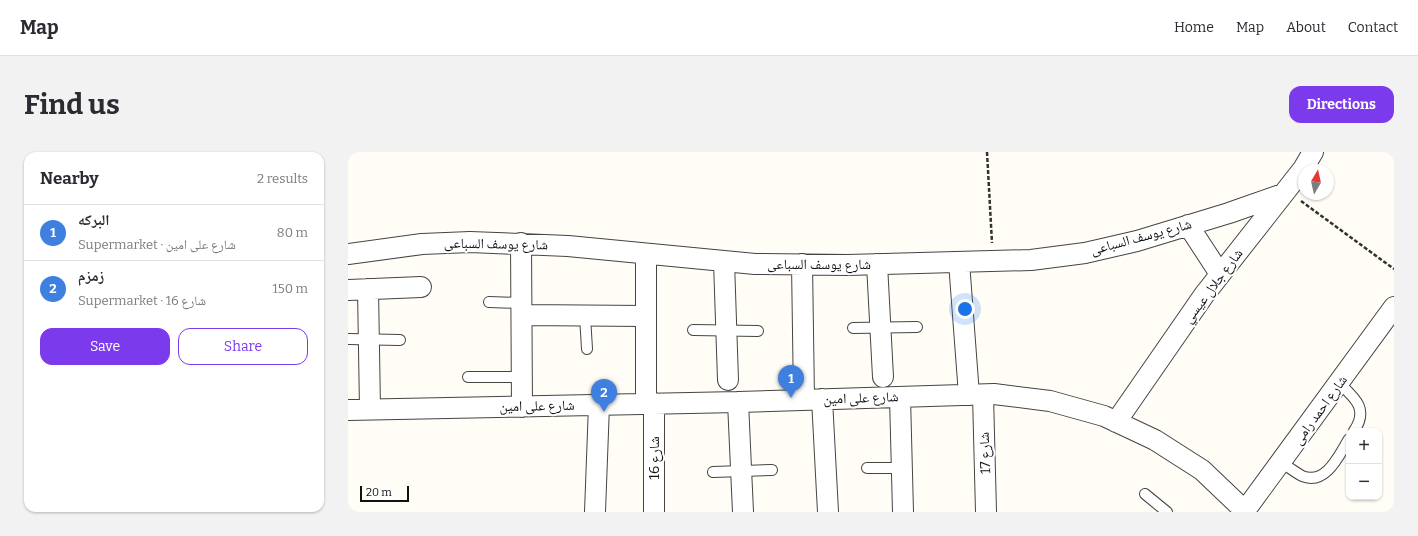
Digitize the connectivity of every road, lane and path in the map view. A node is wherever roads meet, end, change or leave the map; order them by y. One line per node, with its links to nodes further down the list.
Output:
1 (987, 152): 8 (path)
2 (1313, 152): 3 (street, شارع جلال عيسي)
3 (1285, 192): 4 (street, شارع يوسف السباعى); 13 (path); 14 (street, شارع جلال عيسي)
4 (1188, 225): 8 (street, شارع يوسف السباعى); 14 (street)
5 (521, 243): 6 (street, شارع يوسف السباعى); 7 (street, شارع يوسف السباعى); 20 (street)
6 (348, 254)
7 (646, 254): 9 (street, شارع يوسف السباعى); 22 (street, شارع 16)
8 (993, 261): 10 (street, شارع يوسف السباعى)
9 (724, 262): 11 (street, شارع يوسف السباعى); 27 (street)
10 (959, 262): 12 (street, شارع يوسف السباعى); 38 (street, شارع 17)
11 (802, 264): 12 (street, شارع يوسف السباعى); 40 (street)
12 (877, 264): 25 (street)
13 (1394, 269)
14 (1220, 274): 47 (street, شارع جلال عيسي)
15 (421, 287): 16 (street)
16 (368, 289): 17 (street); 30 (street)
17 (348, 290)
18 (489, 302): 20 (lane)
19 (1394, 306): 37 (street, شارع احمد رامى)
20 (522, 309): 21 (street); 34 (street)
21 (585, 316): 22 (street); 32 (lane)
22 (645, 316): 42 (street, شارع 16)
23 (917, 327): 25 (lane)
24 (853, 328): 25 (lane)
25 (880, 328): 35 (street)
26 (693, 330): 27 (lane)
27 (726, 331): 28 (lane); 36 (street)
28 (758, 331)
29 (348, 339): 30 (lane)
30 (369, 339): 31 (lane); 45 (street)
31 (400, 340)
32 (587, 349)
33 (468, 377): 34 (lane)
34 (522, 377): 44 (street)
35 (883, 377)
36 (728, 380)
37 (1339, 383): 48 (lane); 50 (street, شارع احمد رامى)
38 (976, 395): 39 (street, شارع على امين); 47 (street, شارع على امين); 63 (street, شارع 17)
39 (900, 397): 40 (street, شارع على امين); 52 (street)
40 (813, 399): 41 (street, شارع على امين); 61 (street)
41 (738, 402): 42 (street, شارع على امين); 54 (street)
42 (650, 403): 43 (street, شارع على امين); 59 (street, شارع 16)
43 (599, 404): 44 (street, شارع على امين); 58 (street)
44 (522, 407): 45 (street, شارع على امين)
45 (370, 409): 46 (street, شارع على امين)
46 (348, 410)
47 (1116, 422): 57 (street, شارع على امين)
48 (1355, 428)
49 (1346, 444): 50 (lane)
50 (1281, 462): 57 (street, شارع احمد رامى)
51 (867, 468): 52 (lane)
52 (902, 468): 62 (street)
53 (772, 470): 54 (lane)
54 (741, 471): 55 (lane); 60 (street)
55 (713, 472)
56 (1145, 494): 64 (lane)
57 (1245, 511)
58 (594, 512)
59 (654, 512)
60 (743, 512)
61 (828, 512)
62 (903, 512)
63 (986, 512)
64 (1168, 512)

